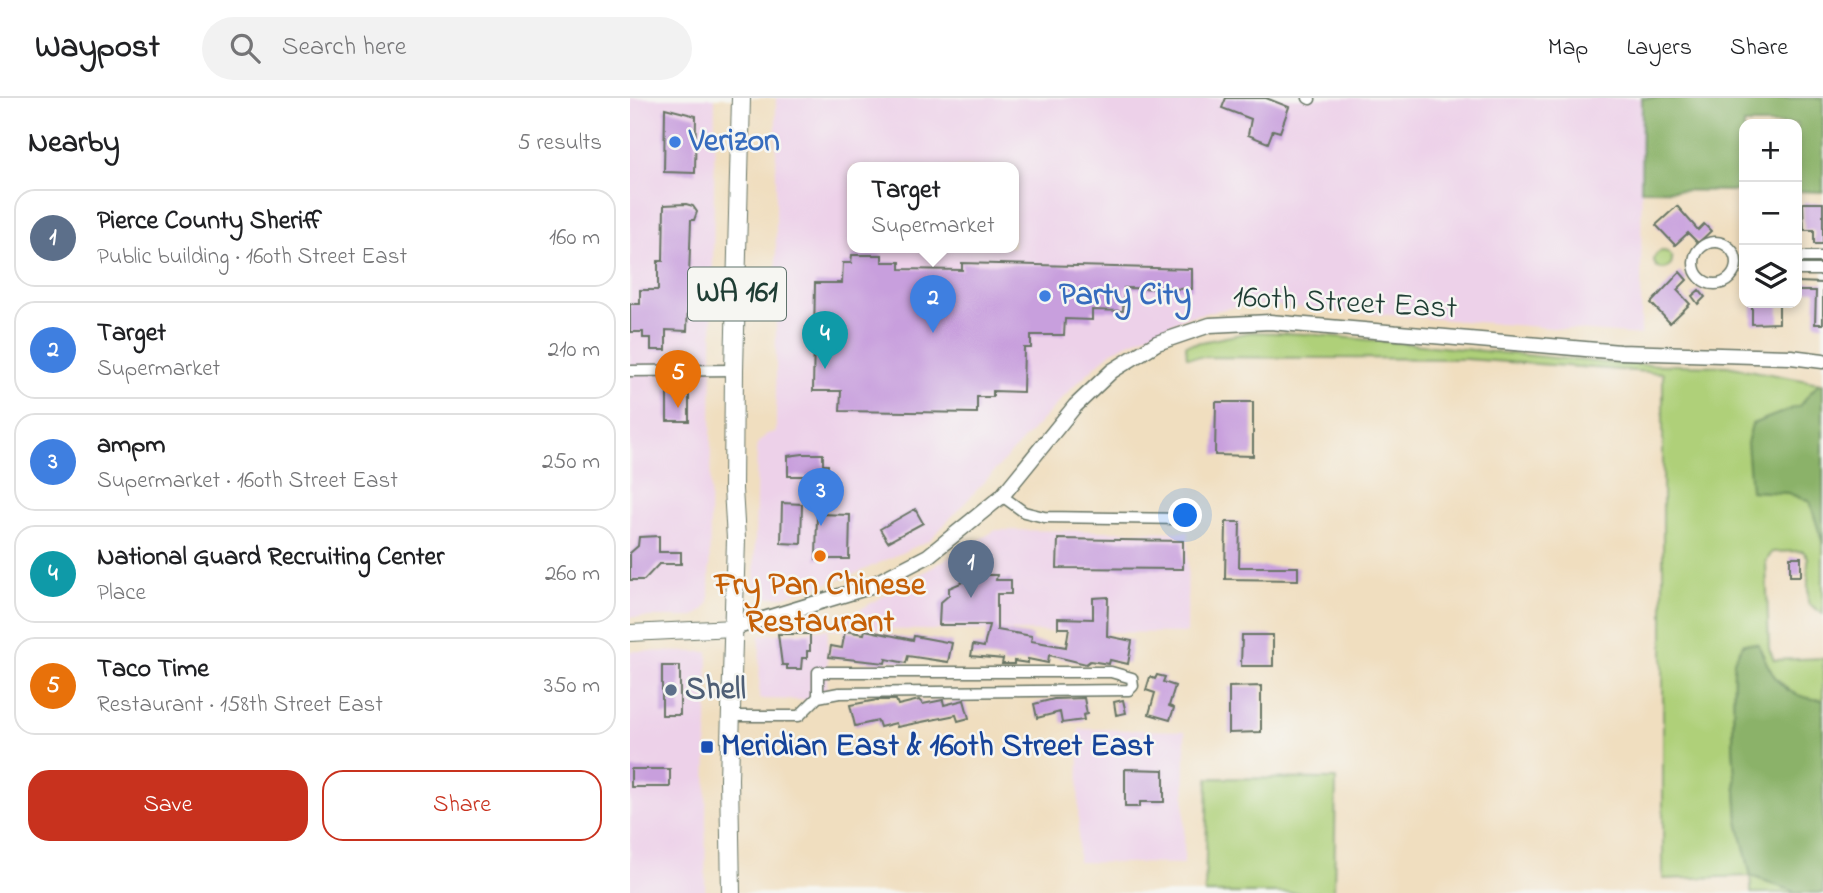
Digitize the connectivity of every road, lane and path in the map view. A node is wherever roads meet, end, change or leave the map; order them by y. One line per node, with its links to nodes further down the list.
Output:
1 (741, 98): 8 (main road, WA 161)
2 (1802, 257): 3 (street)
3 (1823, 257)
4 (1742, 263): 4 (street)
5 (1802, 270): 6 (street)
6 (1823, 270)
7 (1823, 361): 10 (street, 160th Street East)
8 (734, 370): 9 (street); 12 (main road, WA 161)
9 (630, 371)
10 (1002, 496): 11 (street); 12 (street, 160th Street East)
11 (1186, 519)
12 (729, 628): 13 (main road, 160th Street East); 17 (main road, WA 161); 18 (main road, WA 161)
13 (630, 633)
14 (973, 672): 15 (street); 15 (street); 16 (street)
15 (974, 693): 16 (street)
16 (818, 697): 17 (street)
17 (731, 716): 18 (main road, WA 161)
18 (729, 779): 19 (main road, WA 161)
19 (731, 893)

